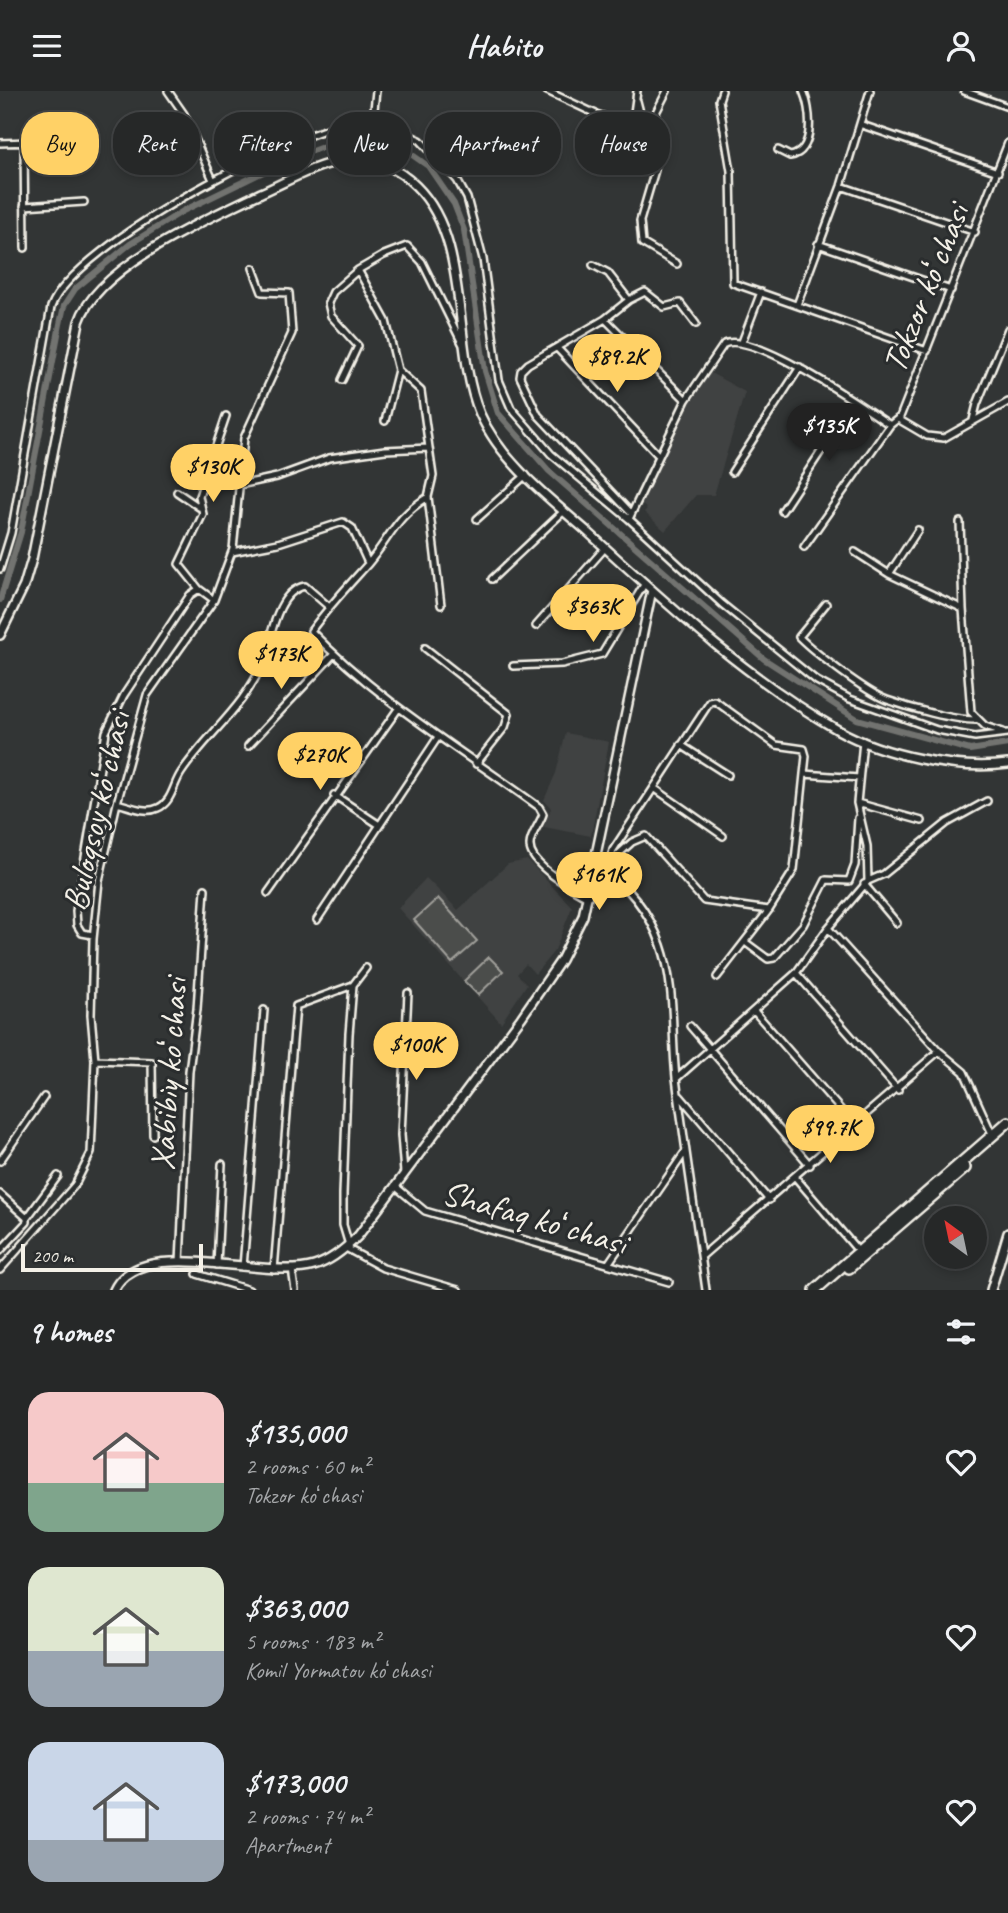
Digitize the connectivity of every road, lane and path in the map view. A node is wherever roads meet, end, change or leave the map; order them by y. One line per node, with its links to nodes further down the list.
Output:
1 (168, 91): 25 (street)
2 (376, 91): 12 (street)
3 (547, 91): 10 (street)
4 (637, 91): 10 (street)
5 (667, 91): 14 (street)
6 (722, 91): 37 (street)
7 (803, 91): 21 (street)
8 (870, 91): 15 (street)
9 (964, 91): 11 (street)
10 (637, 101): 13 (street)
11 (1008, 107)
12 (374, 112)
13 (640, 112)
14 (656, 112)
15 (862, 125): 22 (street); 26 (street)
16 (328, 127): 25 (street)
17 (411, 136): 68 (street)
18 (0, 143): 19 (street)
19 (21, 143)
20 (1008, 143): 22 (street, Tokzor koʻchasi)
21 (778, 150)
22 (998, 172): 29 (street, Tokzor koʻchasi)
23 (24, 175): 28 (street)
24 (654, 175): 32 (street)
25 (213, 180): 77 (street)
26 (841, 185): 29 (street); 30 (street)
27 (84, 202): 28 (street)
28 (24, 206): 31 (street)
29 (975, 232): 36 (street, Tokzor koʻchasi)
30 (818, 244): 36 (street); 39 (street)
31 (25, 248)
32 (677, 264)
33 (593, 265): 38 (street)
34 (253, 268): 62 (street, Buloqsoy koʻchasi)
35 (358, 271): 44 (street); 48 (street); 49 (street)
36 (951, 290): 46 (street, Tokzor koʻchasi)
37 (761, 292): 39 (street); 43 (street)
38 (629, 300): 40 (street); 41 (street)
39 (797, 305): 46 (street)
40 (605, 319): 45 (street); 50 (street)
41 (696, 324)
42 (1008, 329): 55 (street)
43 (742, 342): 47 (street); 50 (street)
44 (462, 343): 61 (street); 89 (street)
45 (556, 348): 59 (street); 68 (street)
46 (927, 351): 54 (street, Tokzor koʻchasi)
47 (800, 367): 51 (street); 60 (street)
48 (398, 370): 56 (street); 58 (street)
49 (342, 380)
50 (686, 400): 59 (street)
51 (854, 401): 57 (street); 67 (street)
52 (1008, 402): 55 (street)
53 (226, 416): 65 (street)
54 (898, 419): 55 (street); 57 (street, Tokzor koʻchasi)
55 (973, 420)
56 (385, 421)
57 (890, 425): 72 (street, Tokzor koʻchasi)
58 (429, 448): 62 (street); 64 (street)
59 (659, 456): 68 (street)
60 (732, 472)
61 (526, 475): 66 (street); 69 (street)
62 (239, 485): 74 (street, Buloqsoy koʻchasi)
63 (177, 492): 65 (street)
64 (428, 497): 76 (street); 85 (street)
65 (199, 507): 81 (street)
66 (564, 511): 73 (street); 79 (street)
67 (782, 512)
68 (630, 515): 95 (street)
69 (477, 519)
70 (960, 522): 87 (street)
71 (918, 530): 78 (street)
72 (804, 547)
73 (605, 548): 80 (street); 88 (street)
74 (232, 552): 76 (street); 83 (street, Buloqsoy koʻchasi)
75 (855, 552): 78 (street)
76 (368, 563): 86 (street)
77 (0, 569)
78 (889, 574): 87 (street)
79 (492, 579)
80 (645, 583): 82 (street); 92 (street)
81 (199, 589): 83 (street); 125 (street)
82 (652, 590): 97 (street); 115 (street)
83 (214, 600): 108 (street, Buloqsoy koʻchasi)
84 (826, 604): 94 (street)
85 (441, 605)
86 (328, 606): 91 (street); 108 (street)
87 (963, 609): 94 (street)
88 (536, 626)
89 (0, 635)
90 (425, 648): 100 (street)
91 (333, 655): 93 (street); 99 (street)
92 (513, 666)
93 (398, 709): 96 (street); 106 (street)
94 (976, 720): 95 (street)
95 (1008, 733)
96 (438, 737): 100 (street); 112 (street)
97 (863, 741): 101 (street); 104 (street)
98 (681, 745): 102 (street); 103 (street); 105 (street)
99 (248, 746)
100 (476, 764): 120 (street)
101 (1008, 764)
102 (804, 774): 104 (street); 121 (street)
103 (728, 775)
104 (859, 778): 109 (street)
105 (654, 788): 113 (street); 114 (street)
106 (334, 795): 112 (street); 119 (street)
107 (987, 801): 117 (street)
108 (117, 803): 125 (street, Buloqsoy koʻchasi)
109 (857, 803): 110 (street); 111 (street)
110 (859, 811): 117 (street); 126 (street)
111 (922, 821)
112 (378, 824): 122 (street)
113 (723, 836)
114 (610, 862): 116 (street); 121 (street)
115 (596, 863): 116 (street); 120 (street)
116 (604, 868): 138 (street)
117 (866, 883): 123 (street); 124 (street)
118 (205, 889): 163 (street, Xabibiy koʻchasi)
119 (268, 893)
120 (589, 897): 151 (street)
121 (769, 910): 126 (street)
122 (317, 921)
123 (897, 923)
124 (828, 928): 128 (street); 136 (street)
125 (93, 935): 137 (street, Buloqsoy koʻchasi)
126 (745, 942): 129 (street)
127 (366, 968): 130 (street)
128 (796, 974): 133 (street); 139 (street)
129 (718, 977)
130 (353, 985): 159 (street); 168 (street)
131 (408, 993): 151 (street)
132 (264, 1010): 166 (street)
133 (754, 1011): 135 (street); 143 (street)
134 (690, 1026): 135 (street)
135 (711, 1047): 138 (street); 150 (street)
136 (939, 1051): 139 (street); 146 (street)
137 (95, 1060): 145 (street); 169 (street, Buloqsoy koʻchasi)
138 (677, 1079): 140 (street)
139 (898, 1090): 143 (street)
140 (680, 1096): 147 (street); 156 (street)
141 (44, 1097): 148 (street)
142 (1008, 1122): 146 (main road)
143 (855, 1126): 150 (street)
144 (1008, 1131): 172 (main road)
145 (153, 1135)
146 (993, 1136): 161 (main road)
147 (685, 1152): 162 (street); 164 (street)
148 (0, 1161)
149 (222, 1164): 165 (street)
150 (810, 1165): 153 (street)
151 (404, 1173): 154 (street)
152 (58, 1176): 157 (street)
153 (795, 1177): 156 (street); 161 (street)
154 (394, 1186): 159 (street); 164 (street, Shafaq koʻchasi)
155 (0, 1194): 157 (street)
156 (769, 1200): 162 (street)
157 (27, 1218): 160 (street)
158 (1008, 1233): 179 (street)
159 (347, 1247): 167 (street); 176 (street)
160 (0, 1251)
161 (859, 1252): 172 (main road)
162 (702, 1256): 177 (street)
163 (180, 1262): 165 (street); 173 (street)
164 (608, 1264): 171 (street, Shafaq koʻchasi)
165 (217, 1265): 166 (street)
166 (243, 1267): 168 (street)
167 (292, 1269): 168 (street); 175 (street)
168 (274, 1270)
169 (0, 1271)
170 (197, 1274): 174 (street)
171 (669, 1282)
172 (825, 1286): 178 (main road)
173 (114, 1290)
174 (249, 1290)
175 (295, 1290)
176 (458, 1290)
177 (706, 1290)
178 (815, 1290)
179 (992, 1290)

